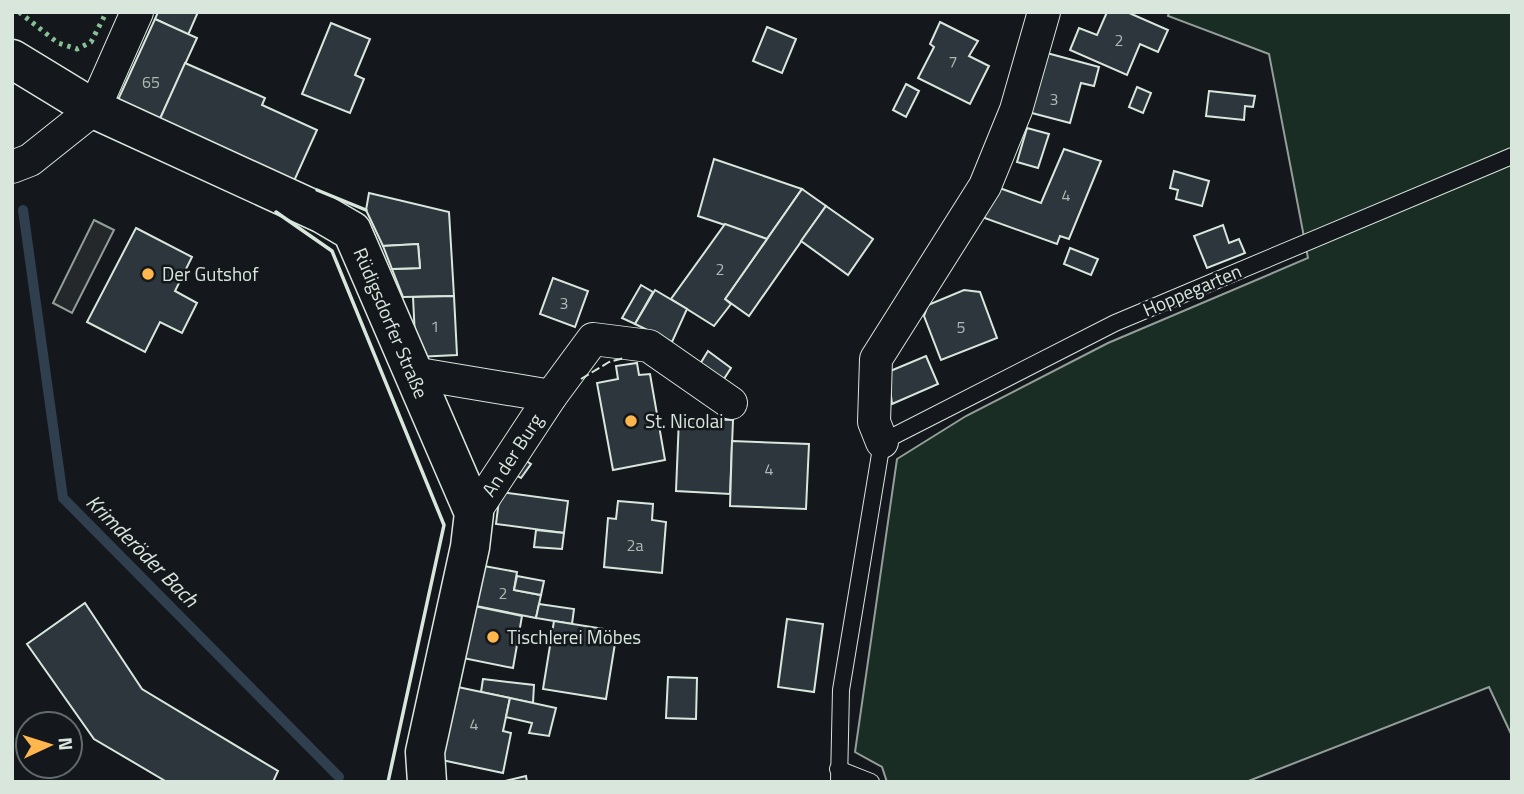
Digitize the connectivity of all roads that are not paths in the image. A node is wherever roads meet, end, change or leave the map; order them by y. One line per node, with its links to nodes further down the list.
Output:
1 (136, 12): 4 (street)
2 (1044, 12): 10 (street)
3 (12, 59): 4 (street, Rüdigsdorfer Straße)
4 (94, 108): 6 (street); 7 (street, Rüdigsdorfer Straße)
5 (1512, 156): 10 (lane, Hoppegarten)
6 (12, 167)
7 (413, 373): 8 (street, An der Burg); 11 (street, Rüdigsdorfer Straße)
8 (551, 396): 9 (street, An der Burg); 11 (street, An der Burg)
9 (732, 403)
10 (882, 442): 12 (lane)
11 (474, 513): 13 (street)
12 (838, 775): 14 (lane)
13 (427, 782)
14 (871, 782)

